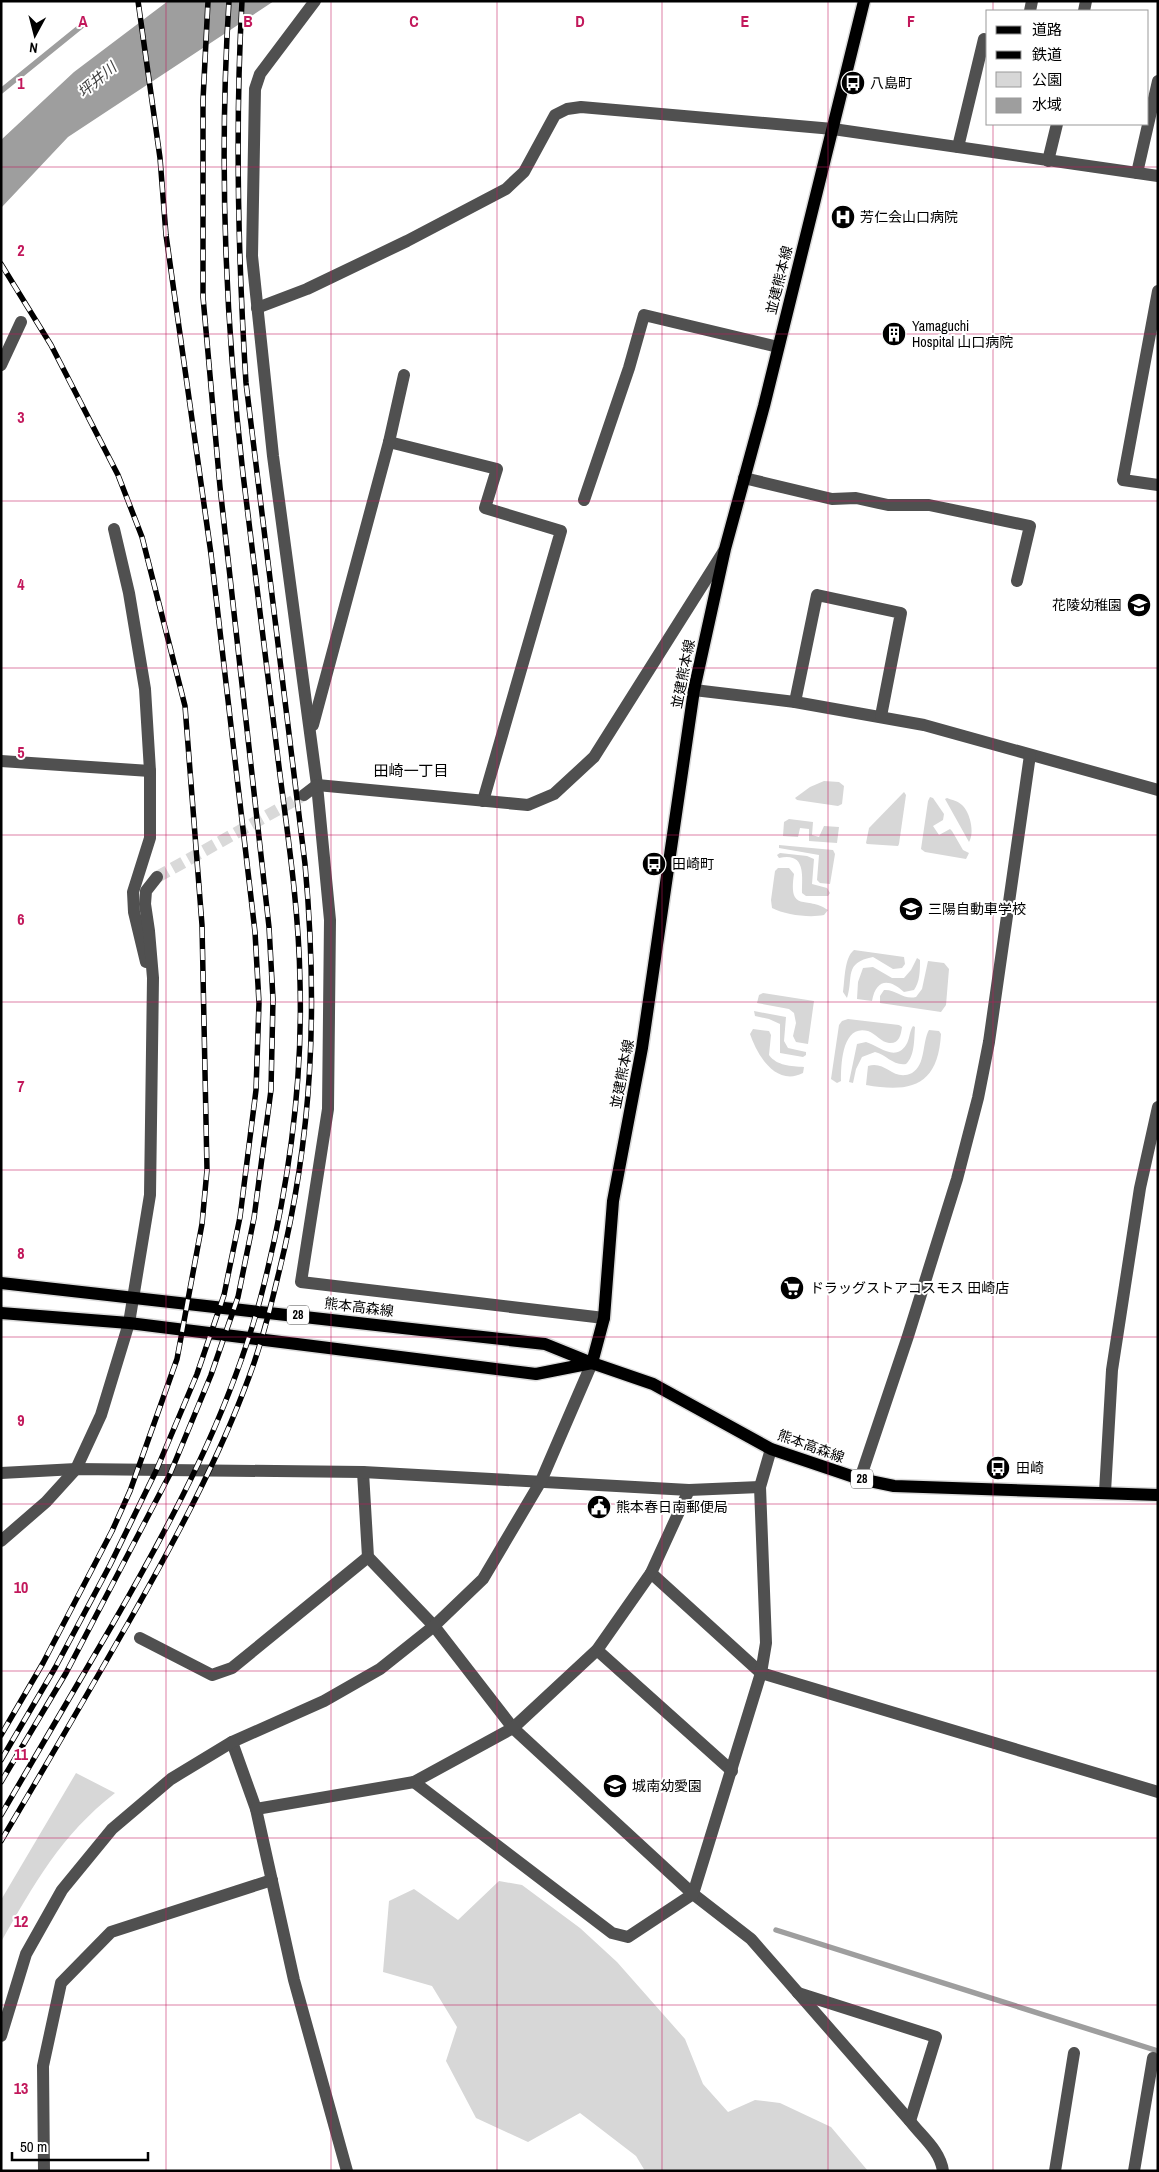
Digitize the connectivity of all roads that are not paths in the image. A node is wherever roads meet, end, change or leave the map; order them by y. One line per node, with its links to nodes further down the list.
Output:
1 (315, 1): 14 (street)
2 (864, 1): 8 (main road, 並建熊本線)
3 (986, 40): 9 (street)
4 (1158, 81): 5 (street)
5 (1149, 120)
6 (1057, 125): 10 (street)
7 (1148, 125): 11 (street)
8 (832, 129): 9 (street); 14 (street); 16 (main road, 並建熊本線)
9 (958, 147): 10 (street)
10 (1048, 160): 11 (street)
11 (1137, 173): 12 (street)
12 (1158, 176)
13 (1158, 291): 21 (street)
14 (257, 308): 29 (street)
15 (21, 322): 17 (street)
16 (778, 347): 20 (main road, 並建熊本線); 22 (street)
17 (1, 365)
18 (404, 375): 19 (street)
19 (388, 442): 29 (street); 36 (street)
20 (744, 478): 24 (main road, 並建熊本線); 25 (street)
21 (1158, 485)
22 (584, 500)
23 (114, 529): 32 (street)
24 (725, 549): 26 (main road, 並建熊本線); 36 (street)
25 (1017, 581)
26 (694, 690): 27 (street); 43 (main road, 並建熊本線)
27 (795, 702): 28 (street); 28 (street)
28 (881, 716): 30 (street)
29 (311, 733): 33 (street)
30 (1030, 756): 34 (street); 50 (street)
31 (1, 761): 32 (street)
32 (150, 770): 38 (street)
33 (317, 785): 35 (street); 36 (street); 43 (street)
34 (1158, 790)
35 (304, 795)
36 (483, 801)
37 (157, 877): 38 (street)
38 (153, 978): 41 (street)
39 (1158, 1107): 54 (street)
40 (1, 1283): 41 (main road, 熊本高森線 / 28)
41 (132, 1296): 44 (street); 45 (main road, 熊本高森線 / 28)
42 (1, 1313): 44 (main road, 28)
43 (604, 1318): 45 (main road, 並建熊本線)
44 (129, 1323): 45 (main road, 28); 47 (street)
45 (592, 1363): 46 (main road, 熊本高森線 / 28); 51 (street)
46 (771, 1449): 50 (main road, 熊本高森線 / 28); 52 (street)
47 (76, 1470): 48 (street); 49 (street); 56 (street)
48 (363, 1472): 51 (street); 57 (street)
49 (1, 1473)
50 (860, 1479): 54 (main road, 熊本高森線 / 28)
51 (541, 1481): 53 (street); 59 (street)
52 (760, 1487): 53 (street); 62 (street)
53 (689, 1490): 58 (street)
54 (1105, 1492): 55 (main road, 熊本高森線 / 28)
55 (1158, 1495)
56 (1, 1541)
57 (368, 1557): 59 (street); 60 (street)
58 (651, 1573): 61 (street); 62 (street)
59 (434, 1626): 63 (street); 64 (street)
60 (140, 1638)
61 (597, 1650): 63 (street); 65 (street)
62 (761, 1673): 65 (street); 67 (street)
63 (513, 1728): 66 (street); 70 (street)
64 (232, 1742): 68 (street); 72 (street)
65 (732, 1772): 70 (street)
66 (414, 1782): 68 (street); 70 (street)
67 (1158, 1792)
68 (256, 1809): 69 (street)
69 (272, 1880): 76 (street); 77 (street)
70 (693, 1894): 71 (street)
71 (798, 1993): 75 (street); 75 (street)
72 (1, 2036)
73 (1074, 2053): 79 (street)
74 (1153, 2058): 80 (street)
75 (910, 2120): 78 (street)
76 (44, 2171)
77 (347, 2171)
78 (943, 2171)
79 (1055, 2171)
80 (1134, 2171)

